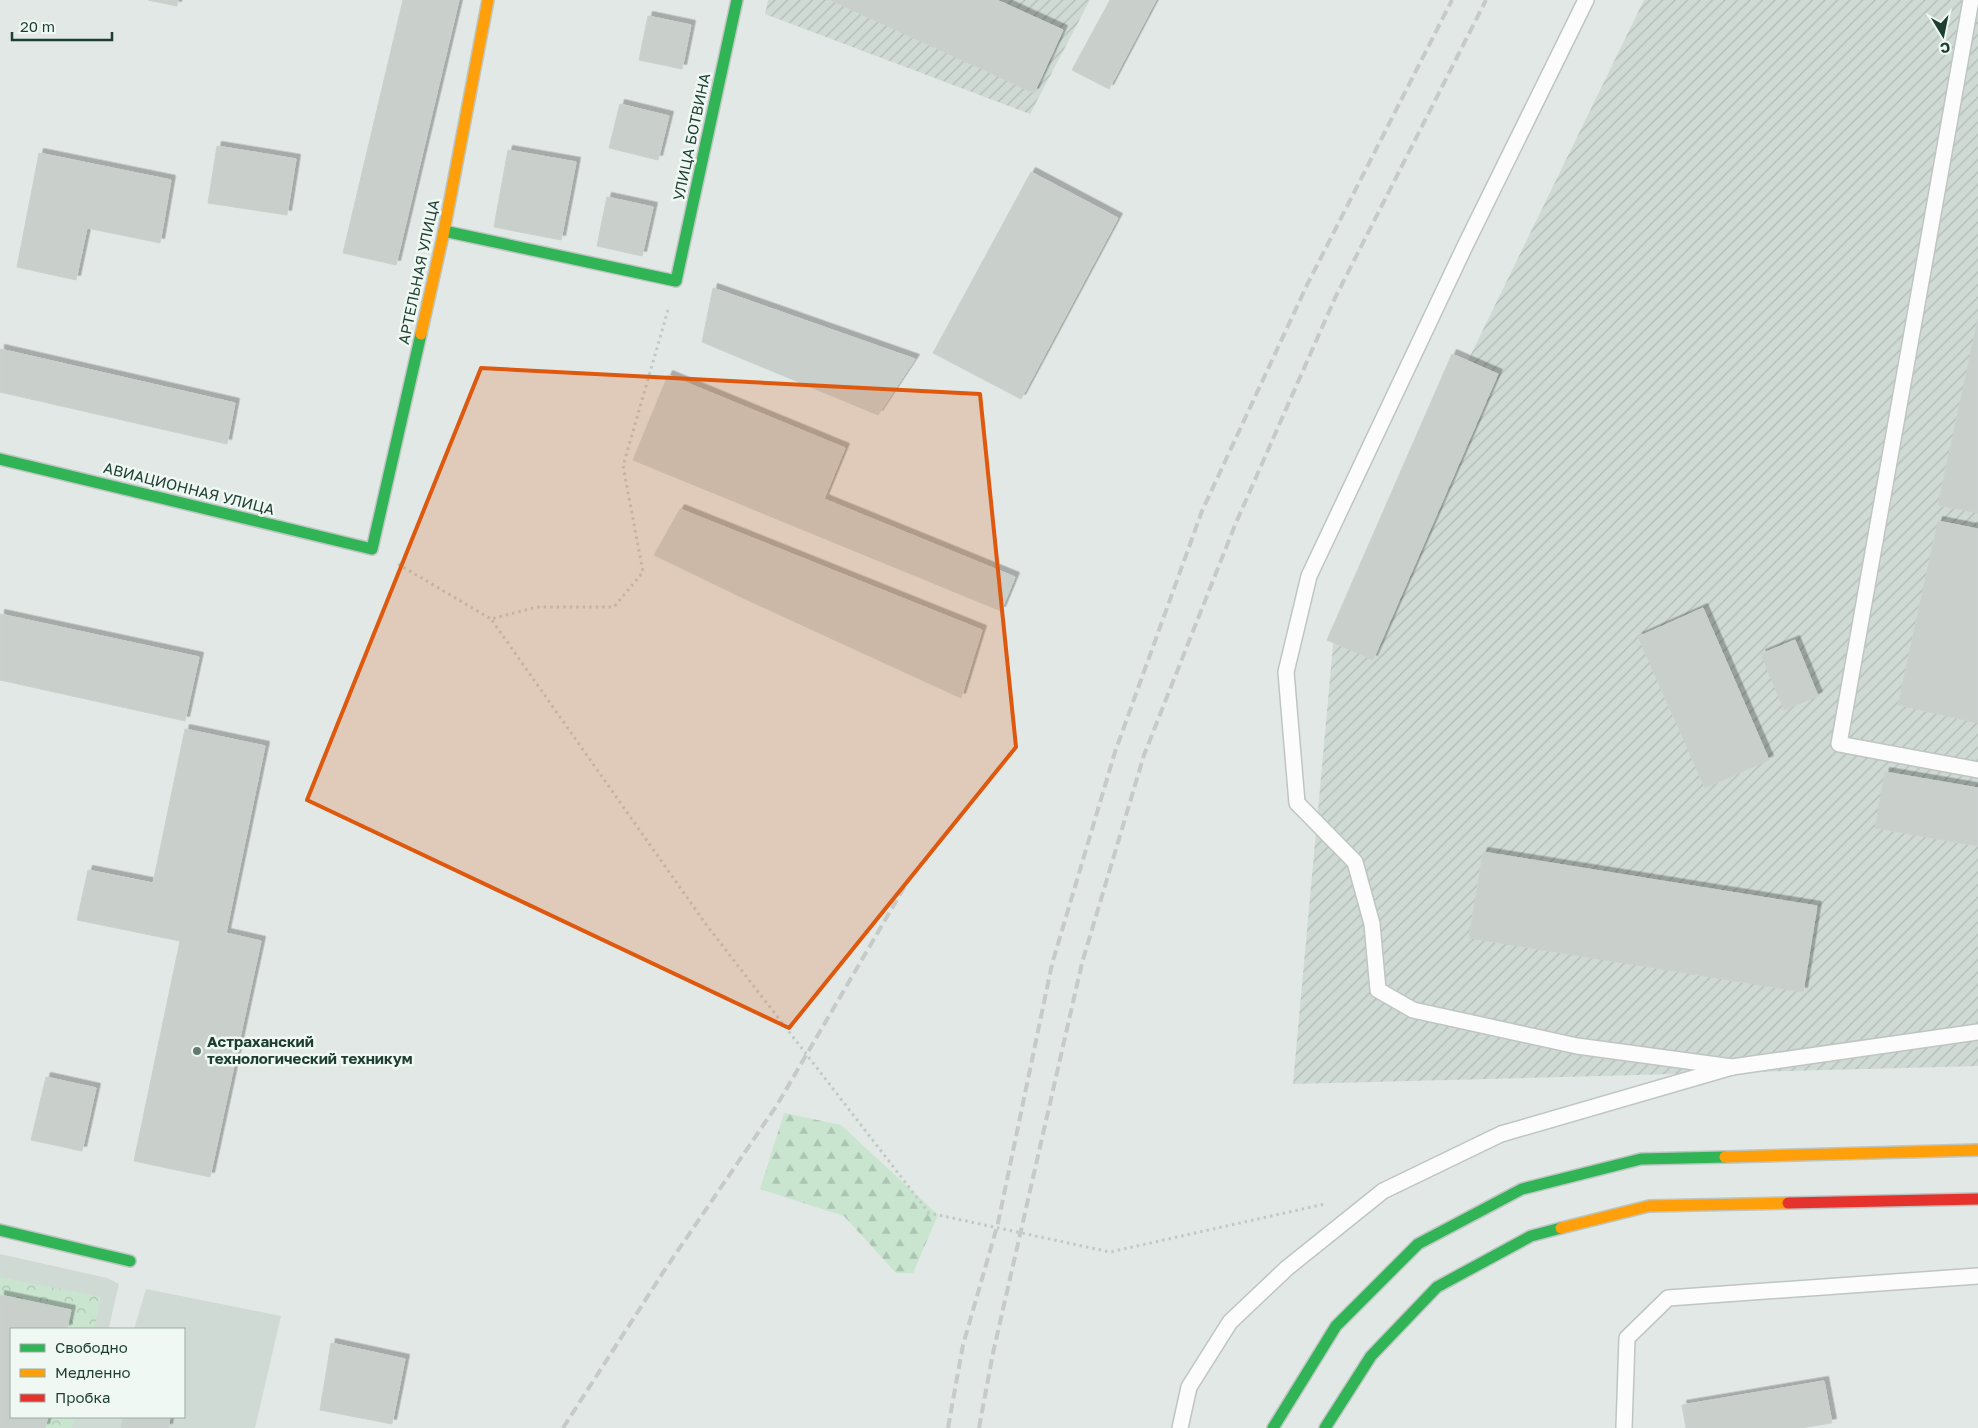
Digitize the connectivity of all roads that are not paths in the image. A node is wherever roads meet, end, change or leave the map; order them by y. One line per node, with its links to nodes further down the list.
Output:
1 (488, 0): 5 (main road, АРТЕЛЬНАЯ УЛИЦА)
2 (738, 0): 5 (main road, УЛИЦА БОТВИНА)
3 (1586, 0): 10 (lane)
4 (1971, 0): 8 (lane)
5 (444, 230): 7 (main road, АРТЕЛЬНАЯ УЛИЦА)
6 (0, 459): 7 (main road, АВИАЦИОННАЯ УЛИЦА)
7 (372, 548)
8 (1978, 770)
9 (1978, 1032): 10 (lane)
10 (1732, 1067): 16 (lane)
11 (1978, 1150): 17 (main road)
12 (1978, 1199): 18 (main road)
13 (0, 1230): 14 (main road)
14 (130, 1261)
15 (1978, 1276): 19 (lane)
16 (1180, 1428)
17 (1273, 1428)
18 (1325, 1428)
19 (1624, 1428)

